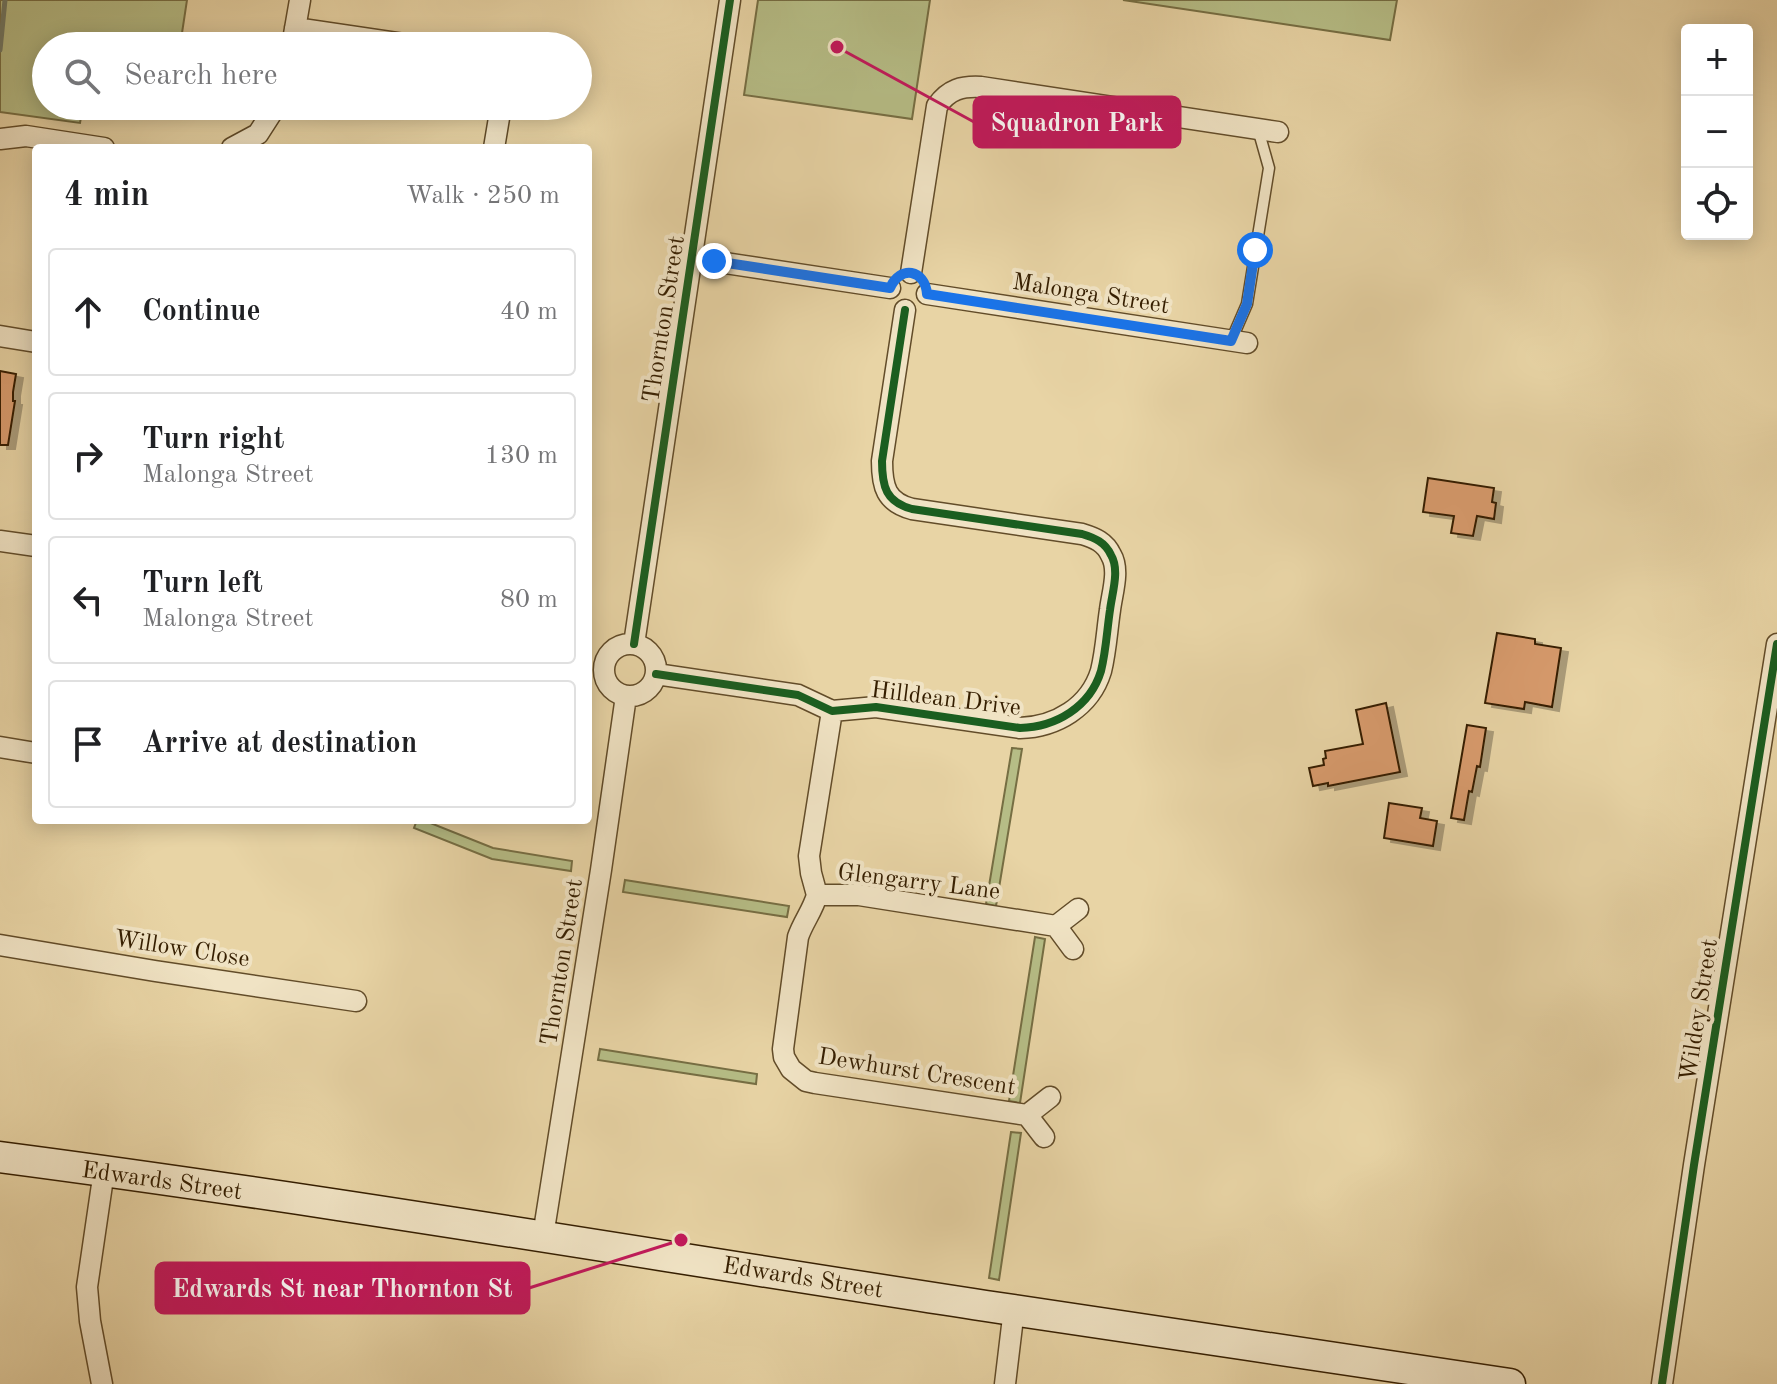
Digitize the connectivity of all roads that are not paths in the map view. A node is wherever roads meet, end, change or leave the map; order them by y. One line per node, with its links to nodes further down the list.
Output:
1 (300, 0): 3 (street)
2 (730, 0): 11 (street, Thornton Street)
3 (295, 32)
4 (267, 120): 9 (street)
5 (499, 120): 10 (street)
6 (1268, 131): 12 (street); 18 (lane)
7 (0, 139): 8 (street)
8 (78, 144)
9 (239, 144)
10 (495, 144)
11 (692, 258): 13 (street); 21 (street, Thornton Street)
12 (911, 273): 13 (street); 14 (street)
13 (890, 288): 15 (street)
14 (927, 294): 15 (street); 18 (street, Malonga Street)
15 (905, 310): 26 (street, Hilldean Drive)
16 (0, 336): 17 (street)
17 (32, 341)
18 (1239, 342)
19 (0, 541): 20 (street)
20 (32, 545)
21 (634, 644): 23 (street); 24 (street)
22 (1777, 644): 45 (street, Wildey Street)
23 (597, 663): 25 (street)
24 (656, 674): 25 (street); 26 (street, Hilldean Drive)
25 (626, 696): 40 (street, Thornton Street)
26 (832, 711): 29 (street, Glengarry Lane)
27 (0, 747): 28 (street)
28 (32, 752)
29 (817, 895): 31 (street, Glengarry Lane); 36 (street, Dewhurst Crescent)
30 (1078, 909): 31 (street)
31 (1056, 926): 33 (street)
32 (0, 945): 34 (street, Willow Close)
33 (1073, 949)
34 (356, 1001)
35 (1050, 1097): 36 (street, Dewhurst Crescent)
36 (1027, 1115): 37 (street, Dewhurst Crescent)
37 (1044, 1137)
38 (0, 1157): 39 (main road, Edwards Street)
39 (104, 1171): 40 (main road, Edwards Street); 42 (street)
40 (543, 1236): 41 (main road, Edwards Street)
41 (1014, 1309): 43 (street); 44 (main road, Edwards Street)
42 (102, 1384)
43 (1005, 1384)
44 (1510, 1384)
45 (1662, 1384)

